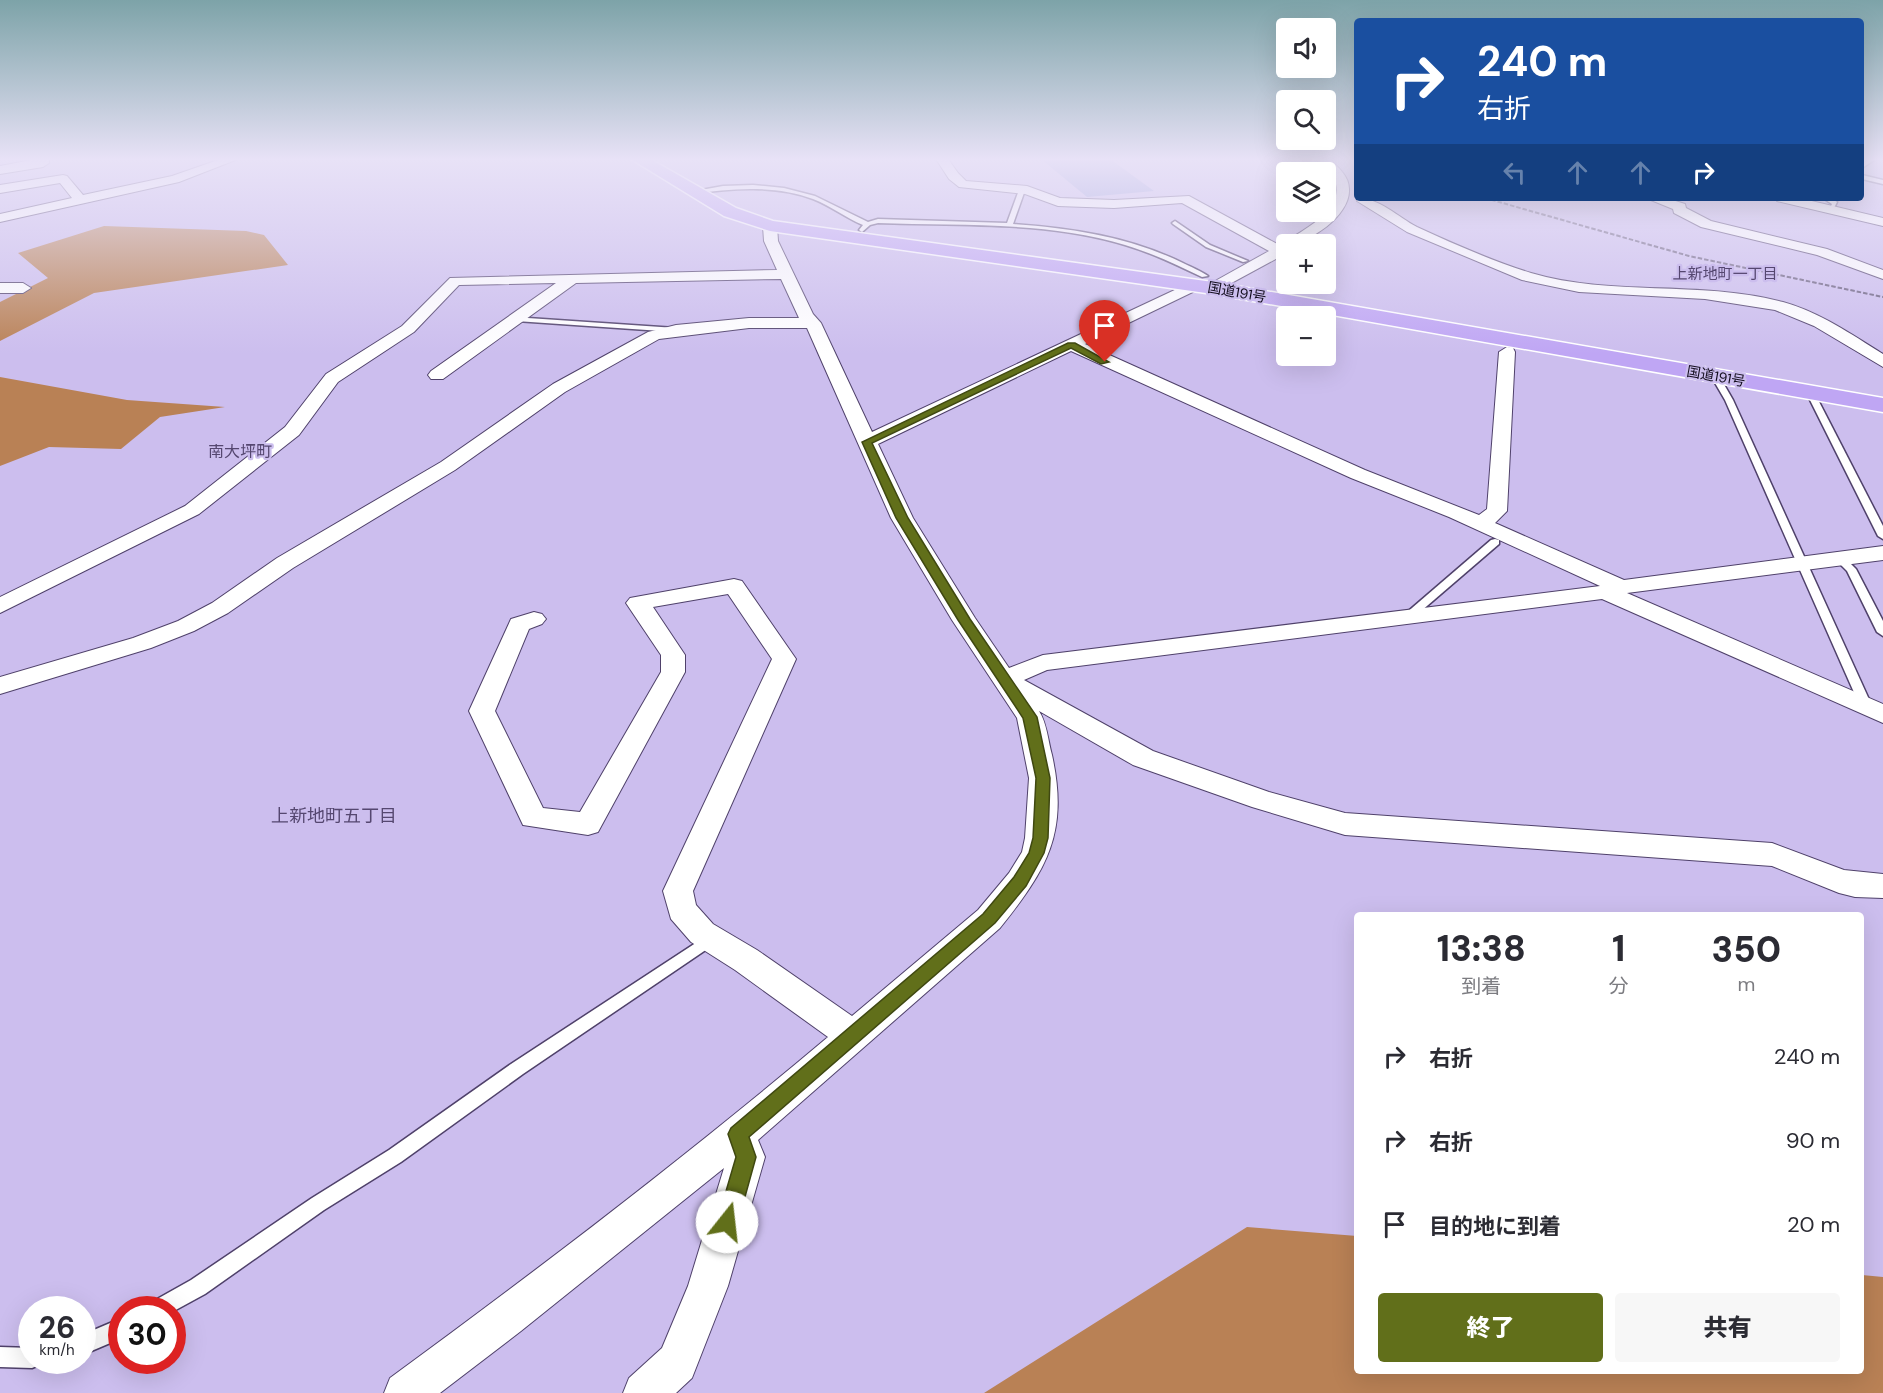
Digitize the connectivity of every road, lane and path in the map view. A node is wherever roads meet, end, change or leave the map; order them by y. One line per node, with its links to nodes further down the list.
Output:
1 (762, 224): 8 (highway, 国道191号)
2 (1010, 224): 16 (lane)
3 (1175, 224): 12 (lane)
4 (1237, 224): 10 (street)
5 (1318, 224): 9 (street)
6 (1397, 224): 24 (street)
7 (1706, 224): 14 (street)
8 (770, 226): 13 (street); 16 (highway, 国道191号)
9 (1304, 234)
10 (1276, 243)
11 (1276, 251): 16 (street)
12 (1245, 261)
13 (786, 274): 15 (street); 20 (street)
14 (1883, 275)
15 (572, 279): 19 (street); 37 (street)
16 (1204, 283): 22 (street); 26 (highway, 国道191号)
17 (0, 288): 18 (street)
18 (23, 288)
19 (516, 319): 21 (lane); 25 (street)
20 (813, 323): 21 (street); 29 (street)
21 (676, 330): 42 (street)
22 (1071, 345): 29 (street); 30 (street)
23 (1507, 352): 30 (street)
24 (1883, 362)
25 (437, 375)
26 (1715, 376): 27 (highway, 国道191号); 35 (lane)
27 (1810, 392): 28 (highway, 国道191号); 31 (lane)
28 (1883, 405)
29 (867, 442): 41 (street)
30 (1481, 524): 36 (street)
31 (1883, 536)
32 (1495, 542): 38 (lane)
33 (1883, 553): 34 (street)
34 (1840, 559): 35 (street); 40 (lane)
35 (1804, 563): 36 (street); 43 (lane)
36 (1613, 590): 38 (street); 43 (street)
37 (0, 606)
38 (1409, 616): 41 (street)
39 (534, 620): 46 (street)
40 (1883, 632)
41 (1004, 680): 44 (street); 47 (street)
42 (0, 686)
43 (1874, 710)
44 (1869, 885): 45 (street)
45 (1883, 897)
46 (711, 939): 47 (street); 49 (lane)
47 (854, 1036): 48 (street)
48 (738, 1134): 52 (street); 53 (street)
49 (182, 1296)
50 (0, 1357): 51 (lane)
51 (18, 1358)
52 (405, 1393)
53 (644, 1393)

